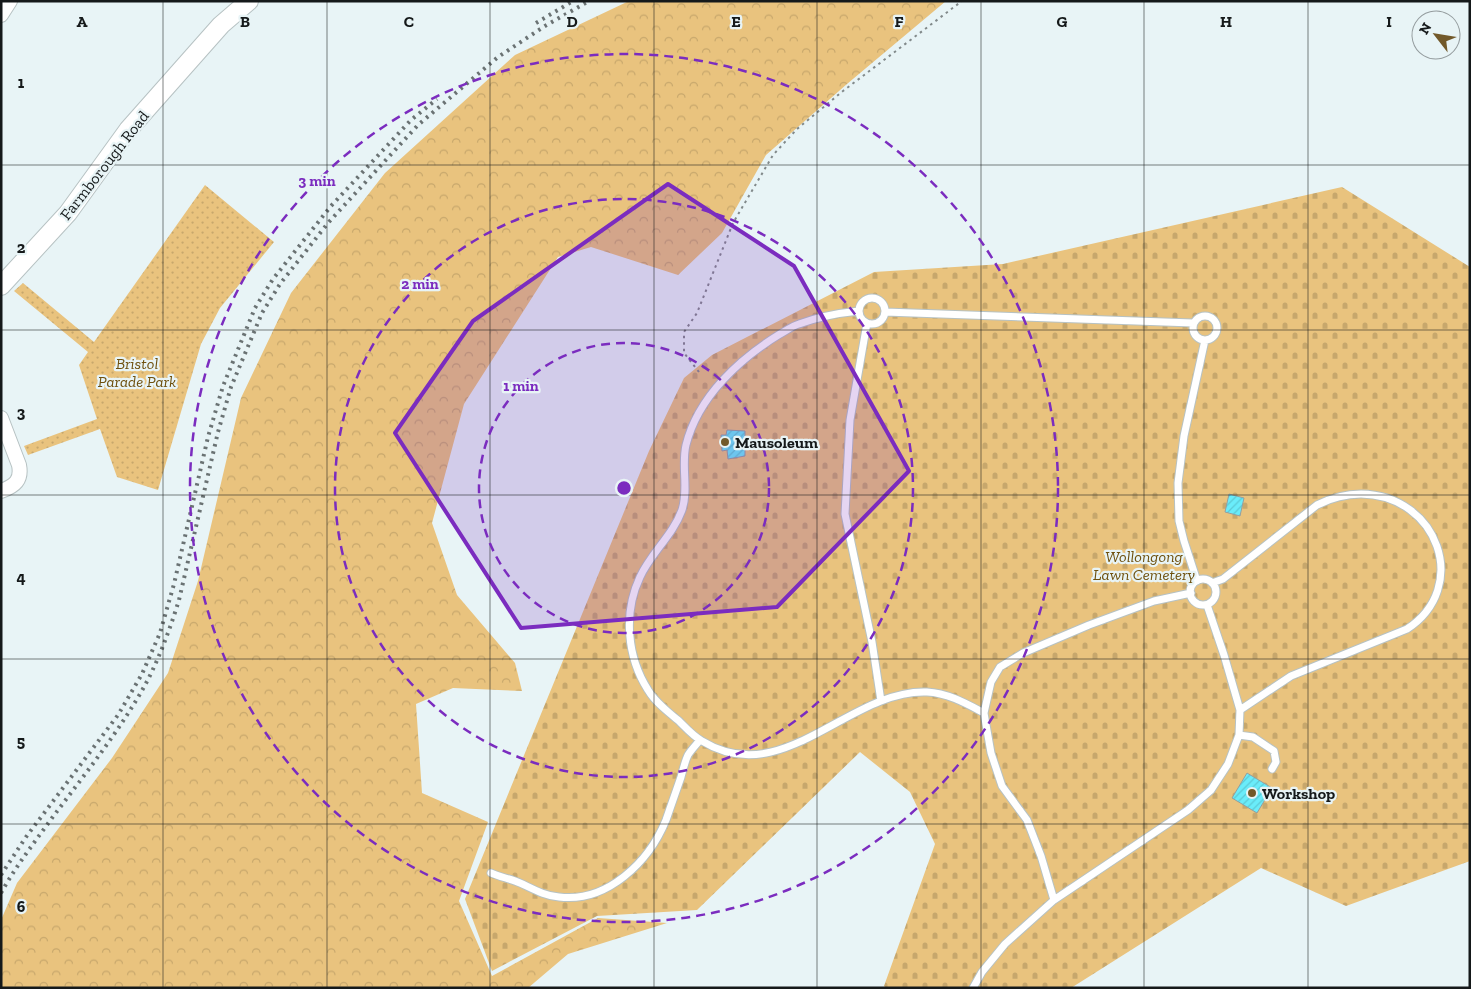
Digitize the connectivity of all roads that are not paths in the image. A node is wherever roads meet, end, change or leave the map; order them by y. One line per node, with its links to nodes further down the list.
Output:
1 (10, 1): 3 (street)
2 (249, 1): 4 (street, Farmborough Road)
3 (1, 15)
4 (1, 286)
5 (859, 311): 6 (lane); 7 (lane); 22 (lane)
6 (885, 312): 7 (lane); 8 (lane)
7 (867, 323): 18 (lane)
8 (1193, 323): 9 (lane); 9 (lane)
9 (1205, 340): 13 (lane)
10 (1, 418): 11 (street)
11 (1, 491)
12 (1448, 576): 14 (lane)
13 (1197, 581): 14 (lane); 16 (lane)
14 (1212, 583): 17 (lane)
15 (1446, 588): 19 (lane)
16 (1191, 594): 17 (lane); 20 (lane)
17 (1207, 605): 19 (lane)
18 (881, 701): 20 (lane); 22 (lane)
19 (1240, 710): 21 (lane)
20 (984, 713): 25 (lane)
21 (1239, 735): 23 (lane); 25 (lane)
22 (700, 740): 24 (lane)
23 (1272, 769)
24 (491, 873)
25 (1054, 900): 26 (lane)
26 (973, 988)

